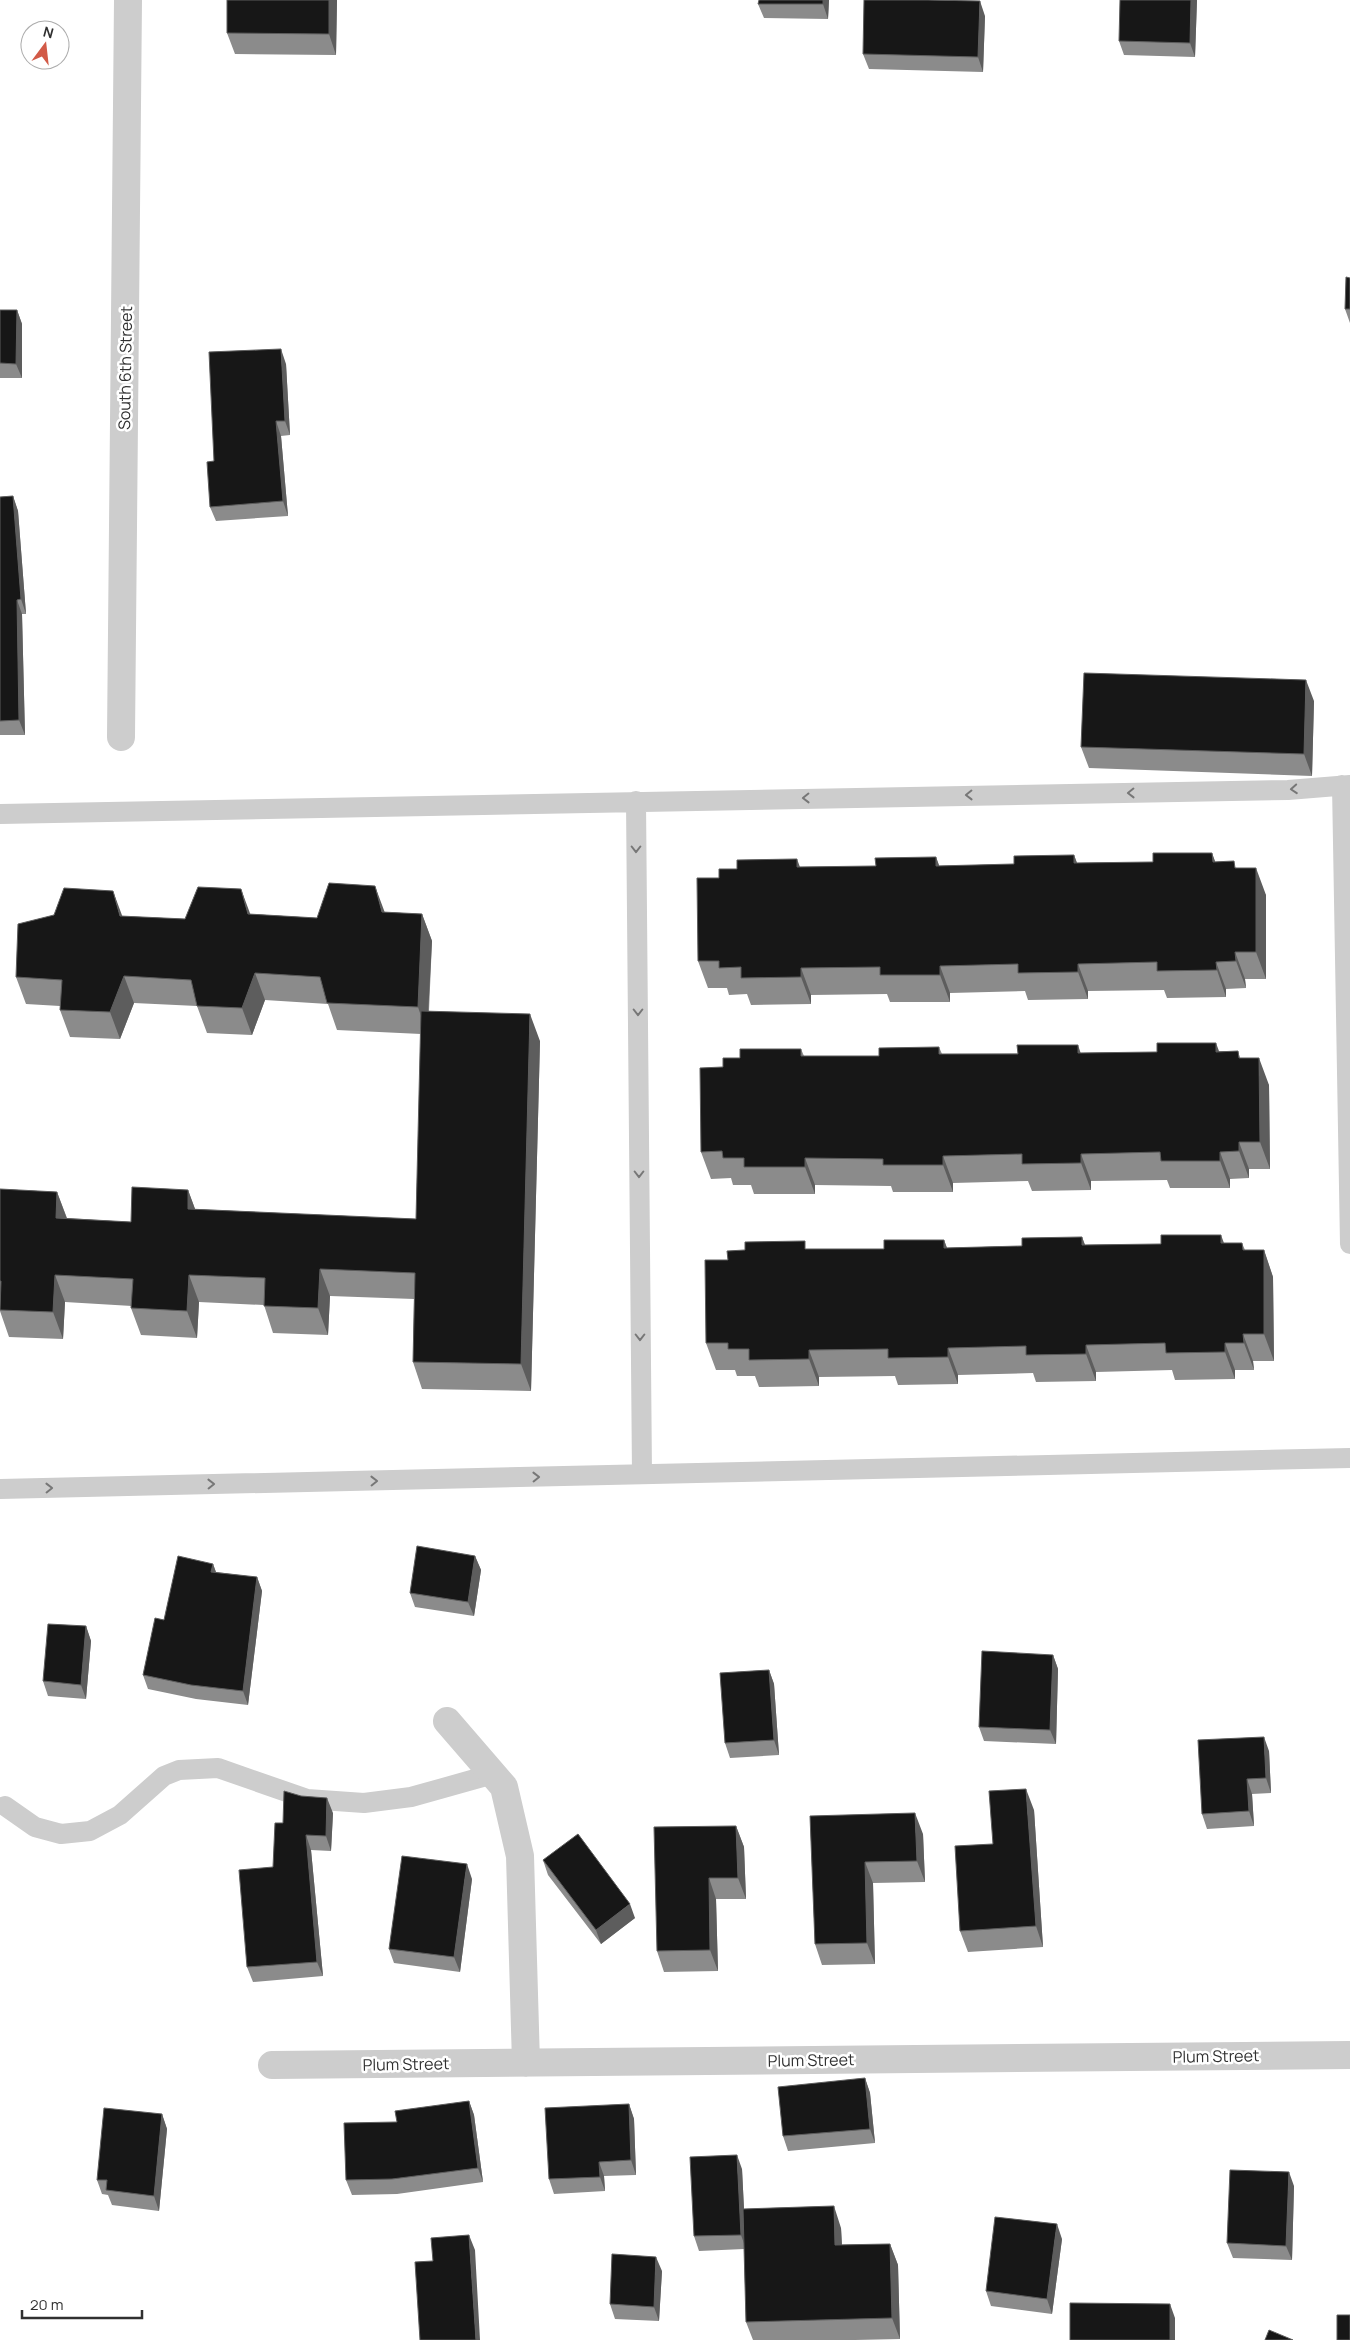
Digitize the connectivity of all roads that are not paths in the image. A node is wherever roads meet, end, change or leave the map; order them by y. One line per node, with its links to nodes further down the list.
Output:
1 (128, 0): 2 (street, South 6th Street)
2 (121, 737)
3 (1346, 785): 4 (lane, one-way to 4); 6 (lane)
4 (636, 801): 5 (lane); 8 (lane, one-way to 8)
5 (0, 814)
6 (1350, 1244)
7 (1350, 1458): 8 (lane)
8 (642, 1474): 9 (lane, one-way to 8)
9 (0, 1489)
10 (447, 1721): 11 (street)
11 (493, 1774): 12 (lane); 14 (street)
12 (5, 1806)
13 (1350, 2055): 14 (street, Plum Street)
14 (526, 2063): 15 (street, Plum Street)
15 (272, 2065)

